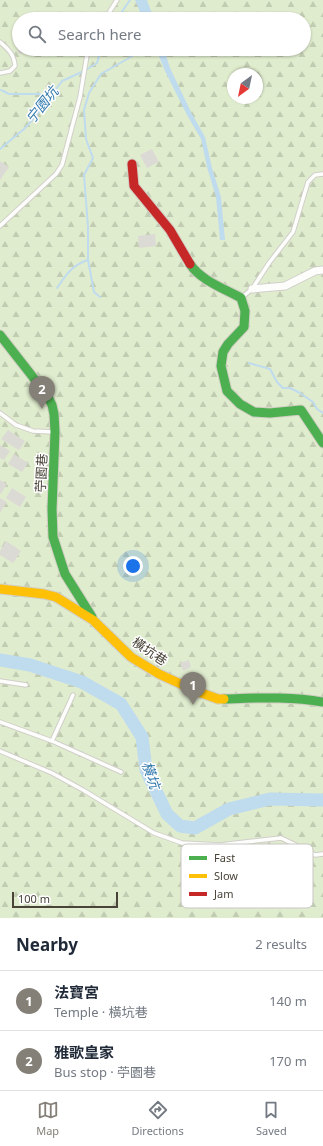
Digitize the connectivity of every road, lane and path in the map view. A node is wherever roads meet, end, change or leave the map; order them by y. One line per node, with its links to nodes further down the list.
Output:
1 (117, 0): 2 (lane)
2 (109, 12)
3 (0, 42): 4 (lane)
4 (12, 55)
5 (13, 56): 7 (lane)
6 (87, 56): 10 (lane)
7 (0, 73)
8 (132, 164): 13 (street)
9 (323, 174): 12 (lane)
10 (0, 226)
11 (323, 270): 12 (street)
12 (252, 289): 13 (lane)
13 (240, 298): 17 (street)
14 (0, 336): 16 (street, 苧園巷)
15 (0, 413): 16 (lane)
16 (55, 432): 19 (street, 苧園巷)
17 (323, 443)
18 (0, 589): 19 (street, 橫坑巷)
19 (94, 620): 23 (street, 橫坑巷)
20 (0, 681): 21 (lane)
21 (26, 685)
22 (73, 695): 25 (lane)
23 (323, 702)
24 (0, 722): 25 (lane)
25 (52, 741): 27 (lane)
26 (0, 751): 28 (lane)
27 (121, 772)
28 (201, 844)
29 (229, 844): 30 (lane)
30 (294, 844)
31 (313, 854): 32 (lane)
32 (323, 854)

